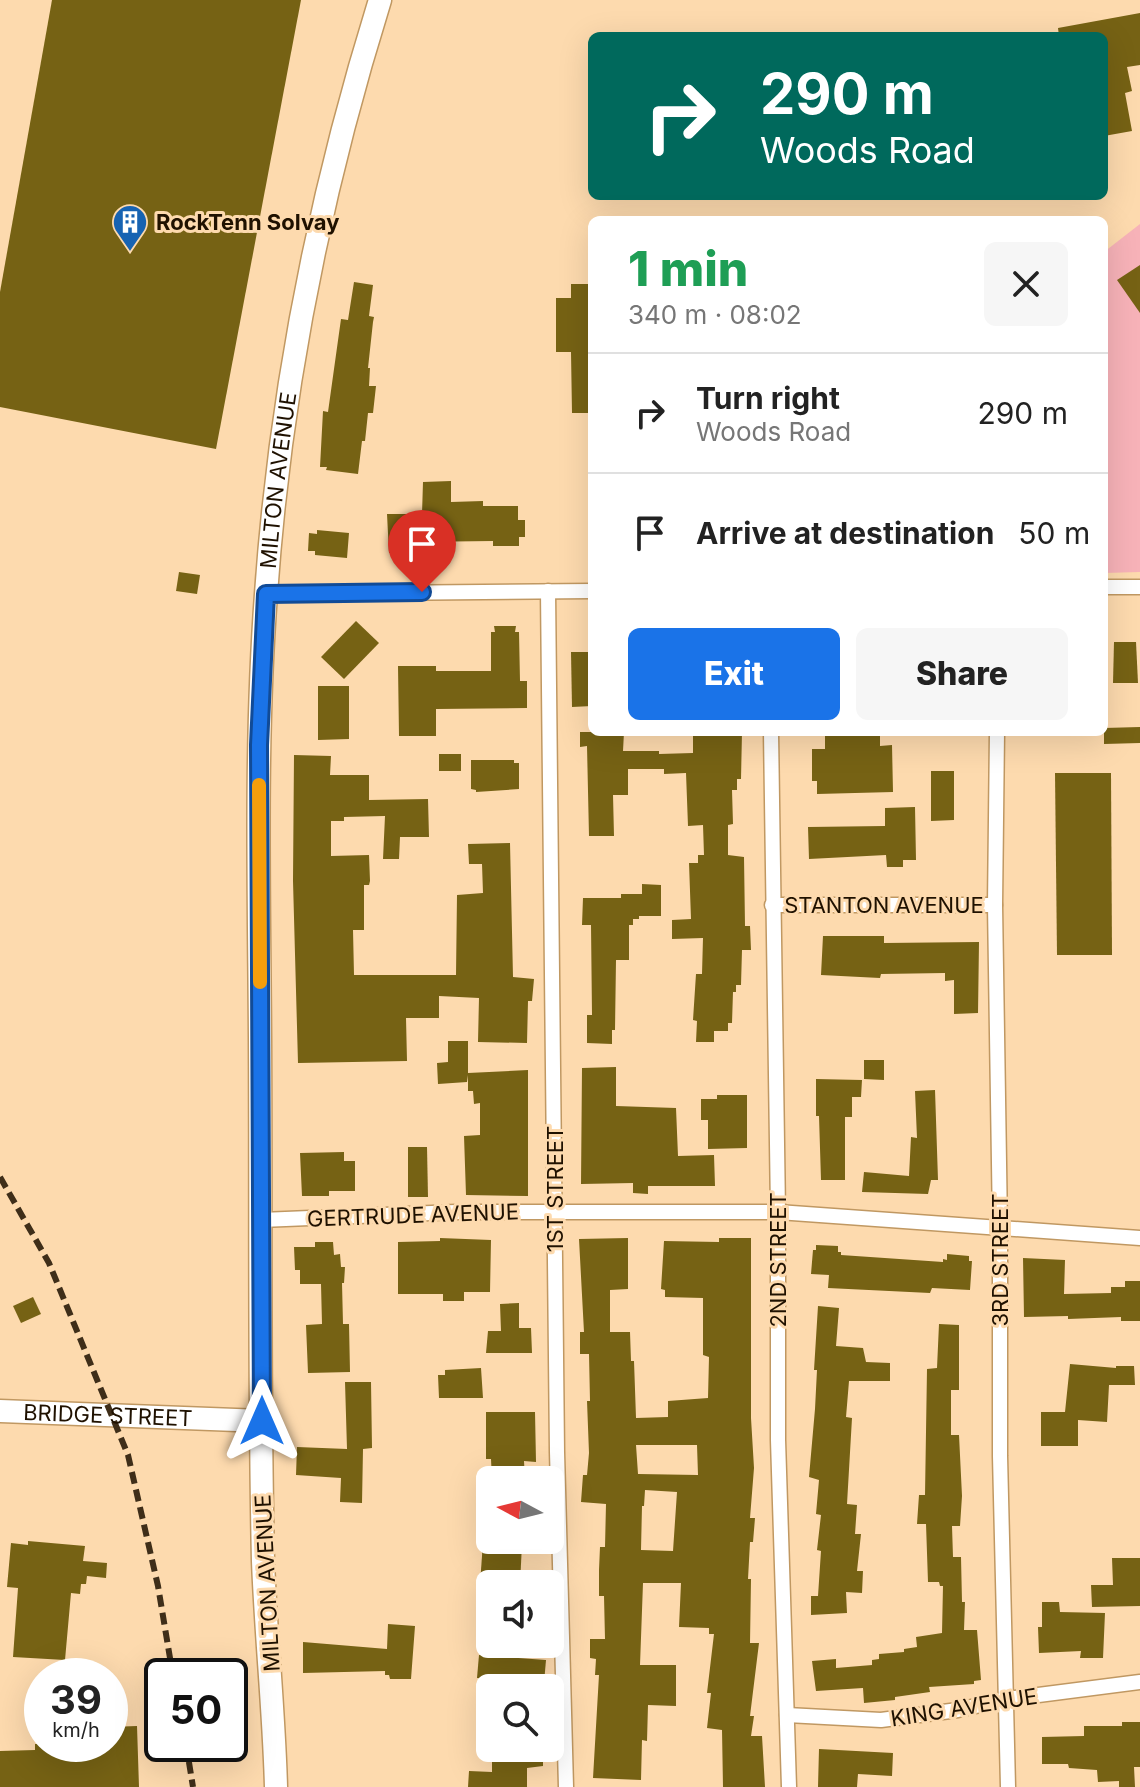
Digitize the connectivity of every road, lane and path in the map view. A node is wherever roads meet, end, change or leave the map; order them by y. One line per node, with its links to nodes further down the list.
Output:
1 (380, 0): 6 (main road, MILTON AVENUE)
2 (1108, 587): 3 (street)
3 (1140, 587)
4 (548, 591): 5 (street); 6 (street); 11 (street, 1ST STREET)
5 (588, 591)
6 (266, 594): 13 (main road, MILTON AVENUE)
7 (771, 736): 9 (street, 2ND STREET)
8 (997, 736): 10 (street, 3RD STREET)
9 (772, 905): 10 (street, STANTON AVENUE); 12 (street, 2ND STREET)
10 (995, 905): 14 (street, 3RD STREET)
11 (555, 1212): 12 (street, GERTRUDE AVENUE); 13 (street, GERTRUDE AVENUE); 22 (street, 1ST STREET)
12 (778, 1212): 14 (street, GERTRUDE AVENUE); 20 (street, 2ND STREET)
13 (261, 1220): 17 (main road, MILTON AVENUE)
14 (1000, 1227): 15 (street, GERTRUDE AVENUE); 19 (street, 3RD STREET)
15 (1140, 1238)
16 (0, 1411): 17 (main road, BRIDGE STREET)
17 (262, 1421): 21 (main road, MILTON AVENUE)
18 (1140, 1682): 19 (street, KING AVENUE)
19 (1007, 1699): 20 (street, KING AVENUE); 24 (street, 3RD STREET)
20 (787, 1715): 23 (street, 2ND STREET)
21 (276, 1787)
22 (566, 1787)
23 (789, 1787)
24 (1008, 1787)

